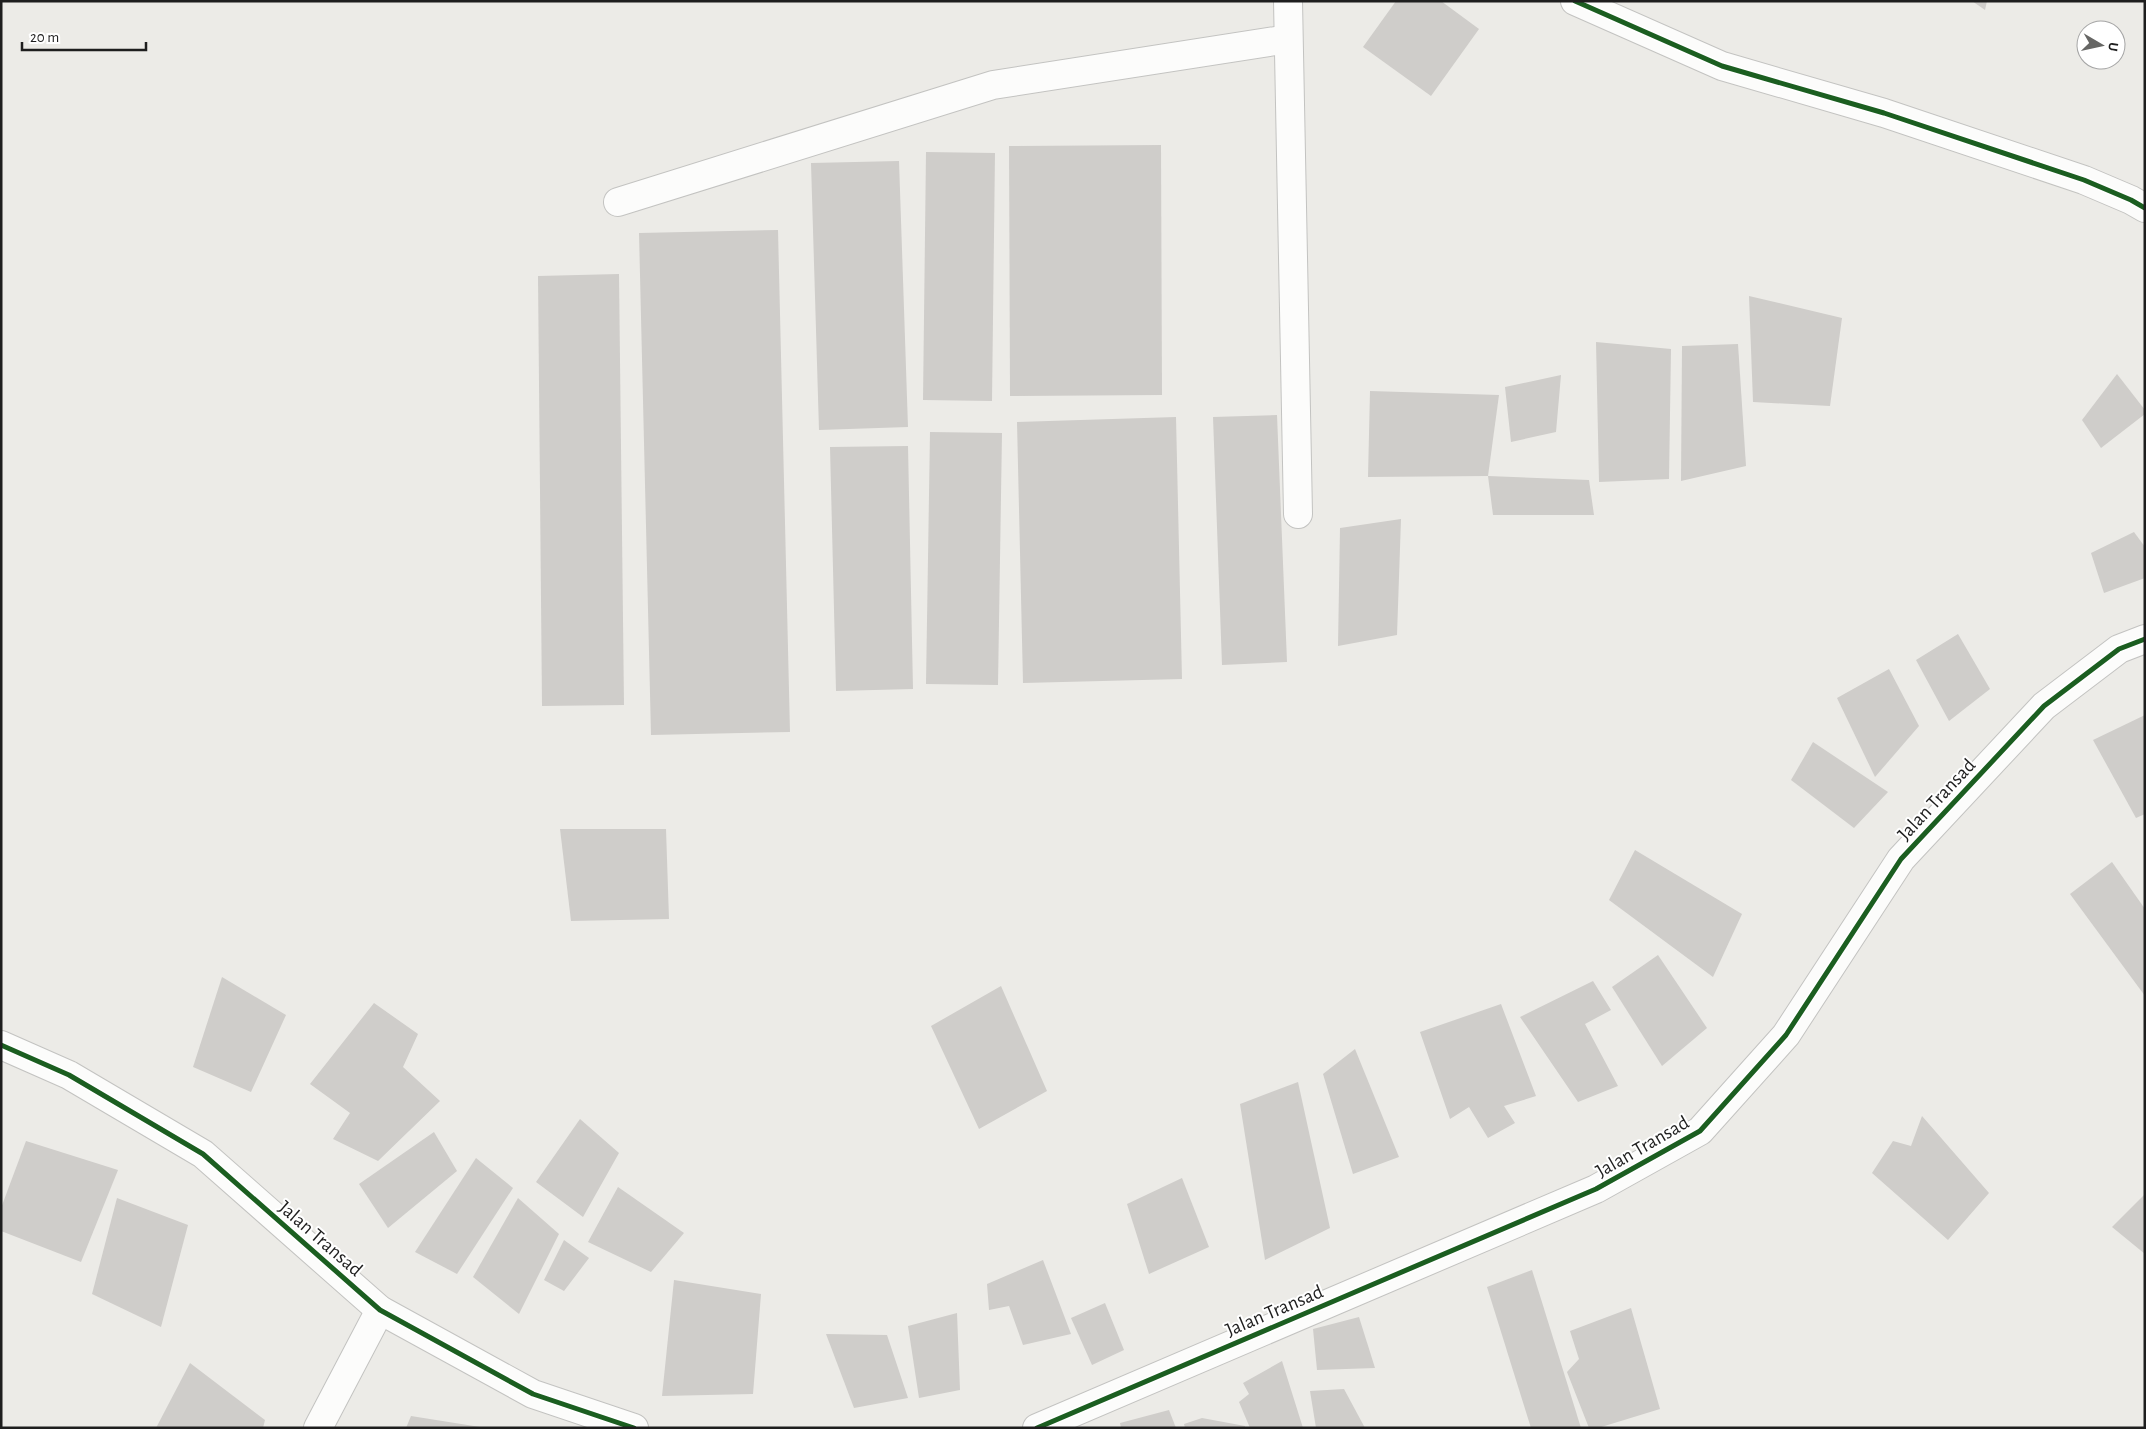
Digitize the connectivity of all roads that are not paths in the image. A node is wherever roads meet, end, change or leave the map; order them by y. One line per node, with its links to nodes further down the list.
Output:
1 (1288, 1): 3 (street)
2 (1575, 1): 5 (street)
3 (1288, 39): 4 (street); 6 (street)
4 (618, 202)
5 (2145, 208)
6 (1298, 514)
7 (2145, 639): 12 (street, Jalan Transad)
8 (1, 1045): 9 (street, Jalan Transad)
9 (380, 1310): 10 (street); 11 (street, Jalan Transad)
10 (318, 1428)
11 (634, 1428)
12 (1037, 1428)

